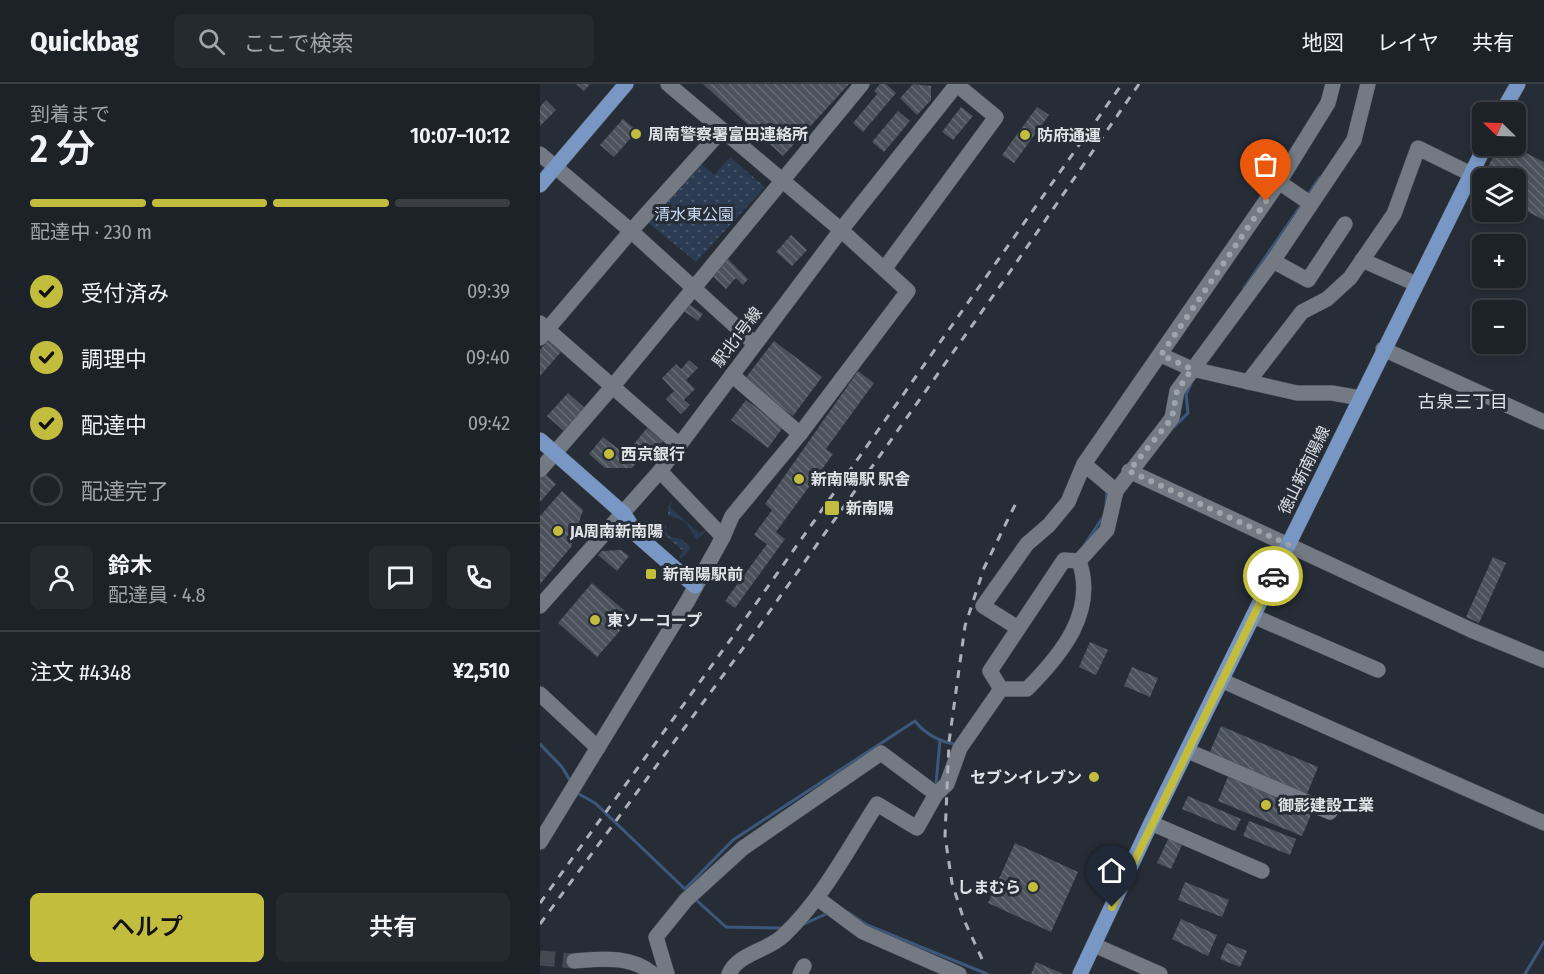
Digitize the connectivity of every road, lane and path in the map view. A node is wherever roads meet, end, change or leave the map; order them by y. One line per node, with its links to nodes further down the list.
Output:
1 (626, 84): 12 (main road)
2 (668, 84): 9 (street)
3 (862, 84): 14 (street)
4 (957, 84): 19 (street, 駅北1号線); 23 (street)
5 (1333, 84): 15 (street)
6 (1368, 84): 17 (street)
7 (1518, 84): 8 (main road)
8 (1508, 102)
9 (722, 130): 14 (street); 20 (street)
10 (540, 154): 12 (street)
11 (1480, 156): 13 (main road, 徳山新南陽線)
12 (554, 167): 16 (main road); 20 (street)
13 (1471, 174): 21 (street); 24 (main road, 徳山新南陽線)
14 (780, 181): 19 (street); 25 (street)
15 (1279, 182): 17 (street); 29 (street)
16 (540, 185)
17 (1311, 204): 22 (street)
18 (1345, 225): 22 (street)
19 (841, 230): 23 (street); 27 (street, 駅北1号線)
20 (631, 231): 25 (street); 26 (street)
21 (1362, 260): 24 (street); 32 (street)
22 (1273, 261): 30 (street)
23 (885, 268): 36 (street)
24 (1416, 284): 28 (main road, 徳山新南陽線)
25 (693, 290): 27 (street); 33 (street)
26 (542, 330): 33 (street)
27 (754, 343): 31 (street, 駅北1号線)
28 (1383, 349): 34 (main road, 徳山新南陽線); 35 (street)
29 (1161, 355): 30 (street); 40 (street)
30 (1192, 369): 32 (street); 43 (street)
31 (732, 375): 36 (street); 38 (street, 駅北1号線)
32 (1248, 382): 34 (street)
33 (613, 386): 38 (street); 39 (street)
34 (1360, 398): 47 (main road, 徳山新南陽線)
35 (1544, 422)
36 (800, 434): 46 (street)
37 (540, 440): 39 (main road)
38 (678, 444): 42 (street, 駅北1号線)
39 (555, 453): 41 (street); 45 (main road)
40 (1084, 464): 44 (street); 52 (street)
41 (540, 470)
42 (660, 471): 45 (street, 駅北1号線); 46 (street)
43 (1129, 471): 44 (street); 47 (street)
44 (1116, 491): 48 (street)
45 (624, 514): 49 (main road); 50 (street, 駅北1号線)
46 (723, 537): 49 (street)
47 (1289, 545): 51 (main road, 徳山新南陽線); 53 (street)
48 (1079, 561): 52 (street); 56 (street)
49 (695, 586): 58 (street)
50 (540, 606)
51 (1253, 616): 54 (street); 55 (main road, 徳山新南陽線)
52 (1018, 628): 56 (street)
53 (1544, 660)
54 (1378, 670)
55 (1223, 681): 59 (main road, 徳山新南陽線); 63 (street)
56 (1002, 688): 60 (street)
57 (540, 694): 58 (street)
58 (598, 748): 64 (street)
59 (1188, 751): 61 (street); 62 (main road, 徳山新南陽線)
60 (936, 794): 66 (street); 70 (street)
61 (1330, 812)
62 (1151, 823): 65 (street); 67 (main road, 徳山新南陽線)
63 (1544, 823)
64 (540, 842)
65 (1262, 871)
66 (817, 898): 71 (street); 72 (street)
67 (1094, 945): 73 (main road, 徳山新南陽線); 74 (street)
68 (574, 961): 69 (street)
69 (652, 974)
70 (666, 974)
71 (729, 974)
72 (959, 974)
73 (1080, 974)
74 (1160, 974)

